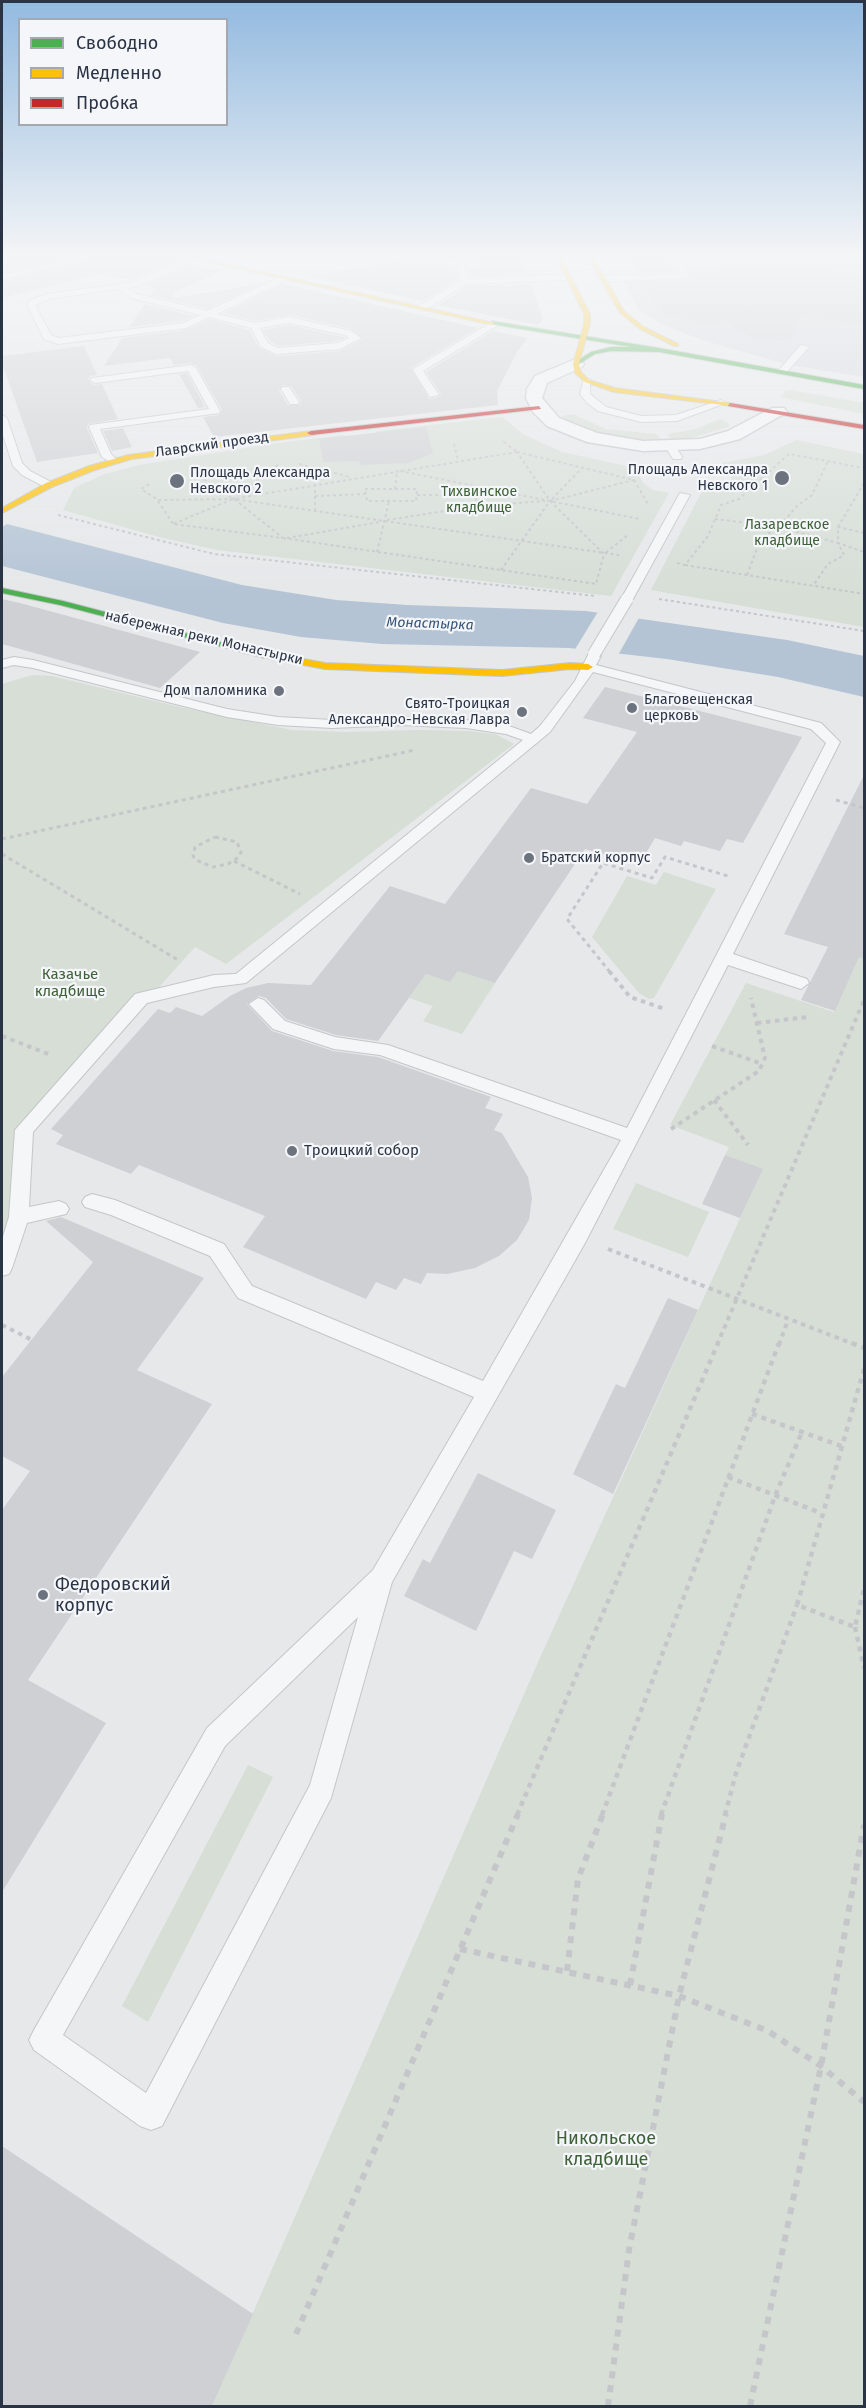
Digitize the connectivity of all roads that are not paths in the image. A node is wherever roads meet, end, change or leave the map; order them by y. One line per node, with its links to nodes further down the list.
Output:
1 (172, 370): 8 (lane)
2 (192, 370): 19 (lane)
3 (418, 370): 12 (lane)
4 (558, 370): 15 (street)
5 (578, 370): 9 (street)
6 (774, 370): 7 (street)
7 (782, 372): 10 (street)
8 (95, 380)
9 (587, 381): 14 (street); 14 (lane)
10 (864, 387)
11 (286, 389): 13 (lane)
12 (434, 395)
13 (294, 402)
14 (721, 403): 16 (street)
15 (539, 408): 16 (street); 19 (street, Лаврский проезд)
16 (778, 412): 18 (street)
17 (2, 418): 20 (lane)
18 (864, 427)
19 (113, 461): 20 (street, Лаврский проезд)
20 (50, 485): 22 (street, Лаврский проезд)
21 (684, 495): 25 (lane, bridge)
22 (3, 510)
23 (2, 591): 25 (street, набережная реки Монастырки)
24 (2, 664): 26 (lane)
25 (588, 667): 26 (lane); 27 (lane)
26 (532, 739): 33 (lane)
27 (723, 957): 28 (lane); 30 (lane)
28 (801, 984)
29 (258, 1004): 30 (lane)
30 (635, 1132): 35 (lane)
31 (92, 1202): 35 (lane)
32 (59, 1209): 33 (lane)
33 (19, 1218): 34 (lane)
34 (2, 1268)
35 (487, 1393): 36 (lane)
36 (381, 1578): 36 (lane)

